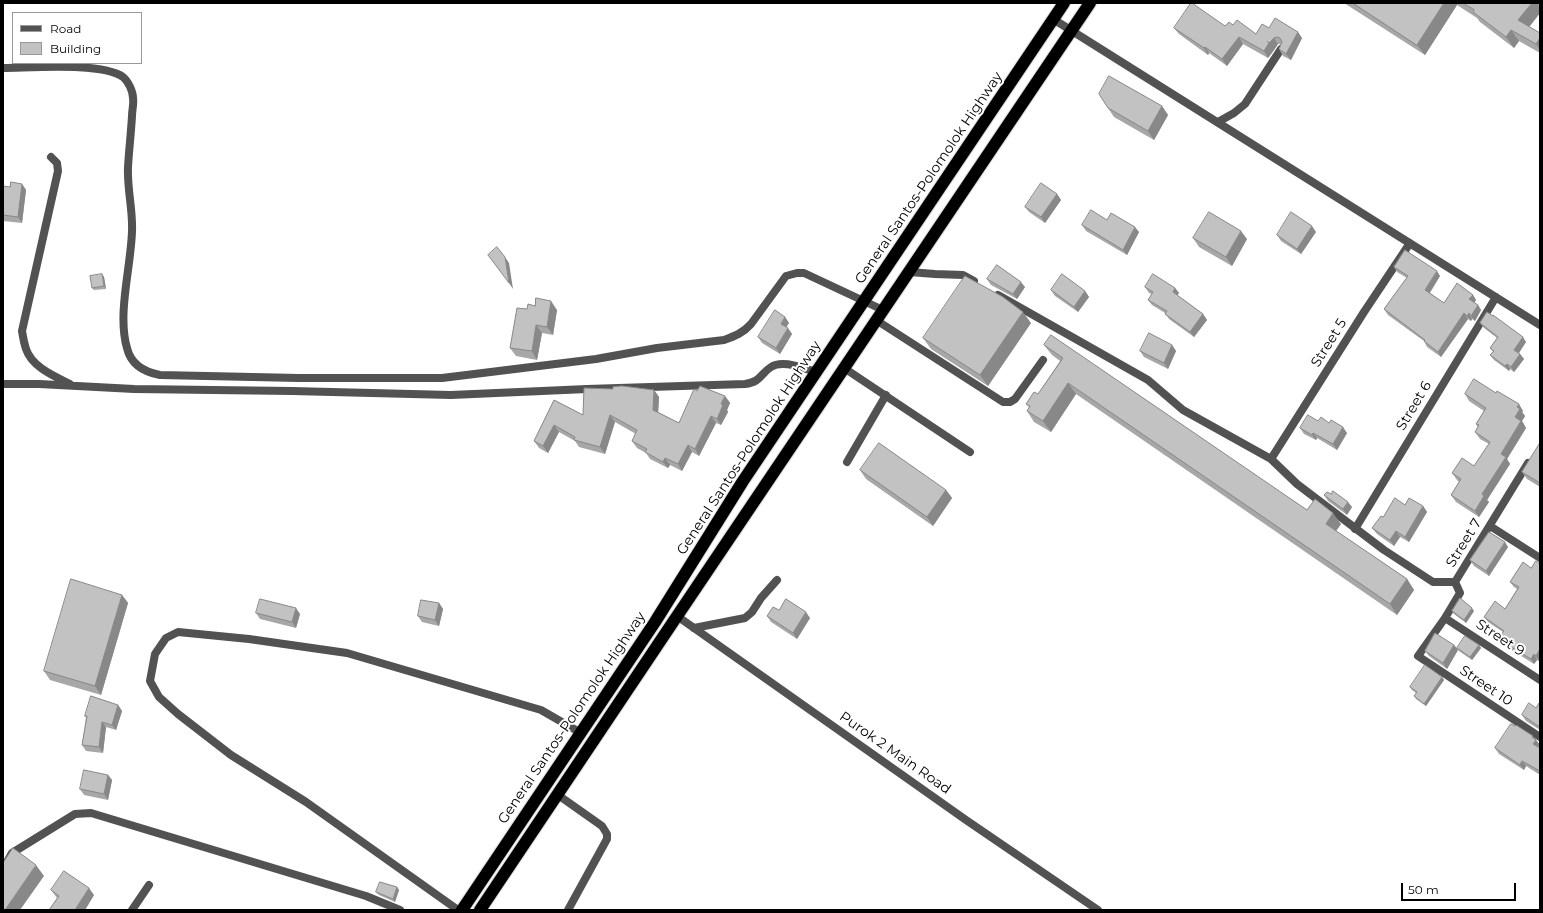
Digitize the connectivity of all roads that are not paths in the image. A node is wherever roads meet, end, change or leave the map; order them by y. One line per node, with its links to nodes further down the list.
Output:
1 (1064, 3): 3 (highway, General Santos-Polomolok Highway)
2 (1090, 3): 4 (highway)
3 (1053, 19): 4 (street); 14 (highway, General Santos-Polomolok Highway)
4 (1072, 30): 7 (street); 10 (highway)
5 (1281, 49): 7 (street)
6 (3, 68): 14 (street)
7 (1218, 122): 9 (street)
8 (51, 157): 21 (street)
9 (1410, 243): 13 (street); 25 (street, Street 5)
10 (909, 272): 11 (street); 15 (highway)
11 (981, 285)
12 (993, 292): 25 (street)
13 (1496, 297): 16 (street); 28 (street, Street 6)
14 (864, 301): 15 (street); 19 (highway, General Santos-Polomolok Highway)
15 (880, 315): 17 (street); 18 (highway)
16 (1540, 325)
17 (1043, 360)
18 (844, 368): 22 (street); 32 (highway)
19 (817, 372): 21 (street); 37 (highway, General Santos-Polomolok Highway)
20 (3, 384): 21 (street)
21 (72, 386)
22 (886, 395): 23 (street); 26 (street)
23 (970, 452)
24 (1532, 456): 27 (street, Street 7)
25 (1271, 459): 31 (street)
26 (847, 462)
27 (1490, 526): 29 (street); 31 (street, Street 7)
28 (1355, 529)
29 (1540, 558)
30 (777, 580): 34 (street)
31 (1455, 582): 33 (street, Street 7)
32 (677, 616): 34 (street, Purok 2 Main Road); 39 (highway)
33 (1445, 618): 35 (street, Street 7); 36 (street, Street 9)
34 (694, 628): 48 (street, Purok 2 Main Road)
35 (1418, 656): 38 (street, Street 10)
36 (1540, 680)
37 (580, 733): 44 (street); 45 (highway, General Santos-Polomolok Highway)
38 (1540, 737)
39 (558, 795): 46 (highway); 47 (street)
40 (3, 869): 43 (street)
41 (150, 885): 42 (street)
42 (132, 910)
43 (400, 910)
44 (458, 910)
45 (462, 910)
46 (480, 910)
47 (568, 910)
48 (1098, 910)

